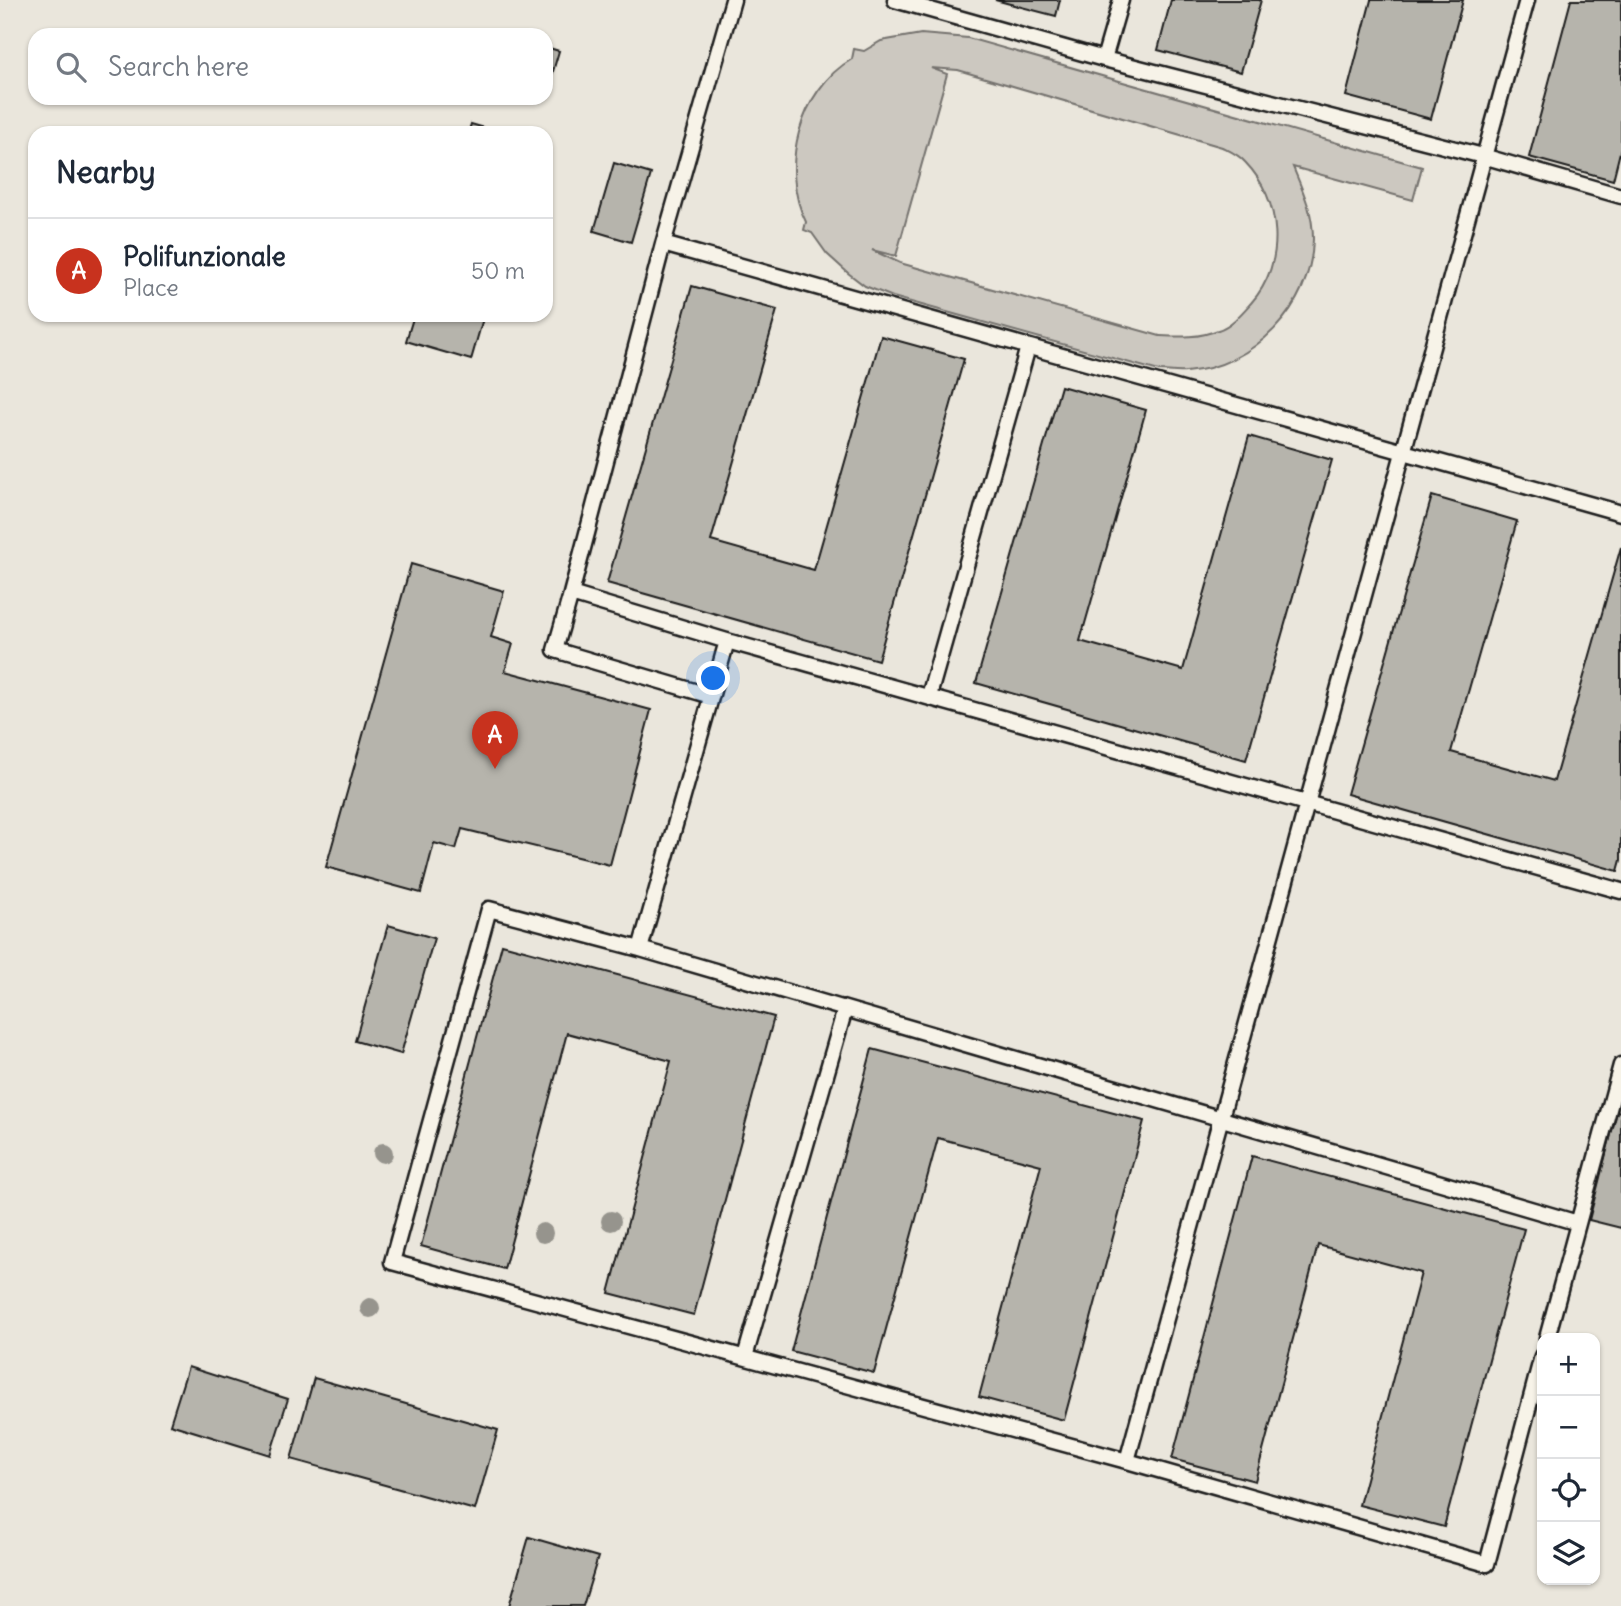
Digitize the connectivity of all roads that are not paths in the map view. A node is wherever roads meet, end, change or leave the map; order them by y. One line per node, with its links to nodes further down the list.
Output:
1 (733, 0): 8 (lane)
2 (895, 0): 5 (lane)
3 (1121, 0): 5 (lane)
4 (1527, 0): 6 (lane)
5 (1104, 59): 6 (lane)
6 (1483, 156): 7 (lane); 10 (lane)
7 (1621, 196)
8 (663, 244): 9 (lane); 12 (lane)
9 (1028, 347): 10 (lane); 15 (lane)
10 (1402, 452): 11 (lane); 16 (lane)
11 (1621, 513)
12 (571, 594): 13 (lane); 14 (lane)
13 (727, 641): 14 (lane); 15 (lane)
14 (711, 696): 18 (lane)
15 (929, 696): 16 (lane)
16 (1306, 801): 17 (lane); 21 (lane)
17 (1621, 891)
18 (640, 949): 19 (lane); 24 (lane)
19 (845, 1009): 21 (lane); 24 (lane)
20 (1621, 1065): 22 (lane)
21 (1220, 1117): 22 (lane); 26 (lane)
22 (1578, 1223): 23 (lane)
23 (1548, 1333)
24 (746, 1357): 26 (lane)
25 (1537, 1375): 26 (lane)
26 (1127, 1461)

